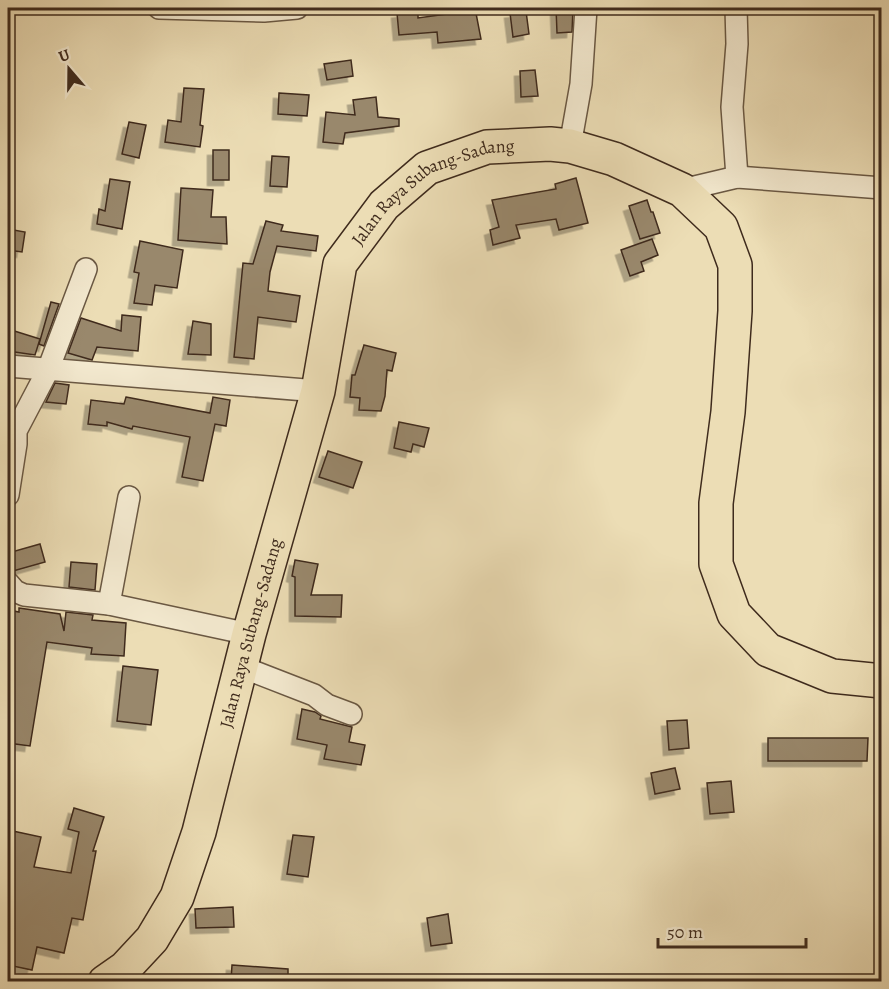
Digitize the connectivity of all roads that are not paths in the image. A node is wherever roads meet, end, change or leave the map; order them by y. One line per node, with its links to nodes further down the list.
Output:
1 (159, 8): 2 (street)
2 (297, 8)
3 (586, 8): 5 (street)
4 (736, 8): 6 (street)
5 (570, 146): 8 (main road, Jalan Raya Subang-Sadang); 12 (main road, Jalan Raya Subang-Sadang)
6 (737, 177): 7 (street); 8 (street)
7 (882, 188)
8 (682, 190): 19 (main road, Jalan Raya Subang-Sadang)
9 (86, 269): 11 (street)
10 (8, 366): 11 (street)
11 (48, 370): 12 (street); 13 (street)
12 (318, 390): 17 (main road, Jalan Raya Subang-Sadang)
13 (8, 495)
14 (129, 497): 16 (street)
15 (8, 583): 16 (street)
16 (109, 604): 17 (street)
17 (249, 634): 18 (main road, Jalan Raya Subang-Sadang)
18 (242, 667): 20 (street); 21 (main road, Jalan Raya Subang-Sadang)
19 (882, 681)
20 (351, 714)
21 (105, 981)

